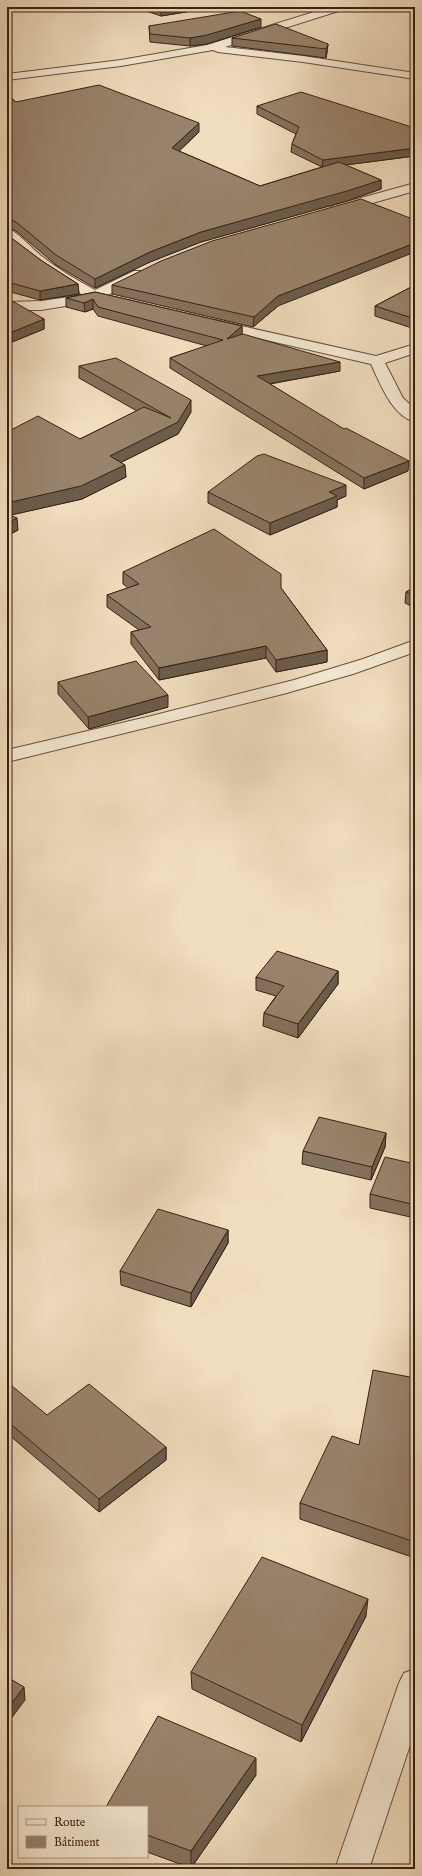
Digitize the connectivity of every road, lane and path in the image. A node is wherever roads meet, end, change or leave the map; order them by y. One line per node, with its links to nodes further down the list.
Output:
1 (341, 7): 2 (street)
2 (209, 48): 3 (street); 4 (street)
3 (415, 76)
4 (7, 77)
5 (415, 187): 6 (street)
6 (322, 213)
7 (7, 232): 9 (street)
8 (149, 269): 9 (street)
9 (95, 296): 10 (street); 11 (street)
10 (117, 301)
11 (7, 306)
12 (199, 321): 14 (street)
13 (415, 348): 14 (street)
14 (377, 360): 15 (street)
15 (415, 417)
16 (415, 646): 17 (street)
17 (7, 756)
18 (415, 1683): 19 (street)
19 (352, 1869)

